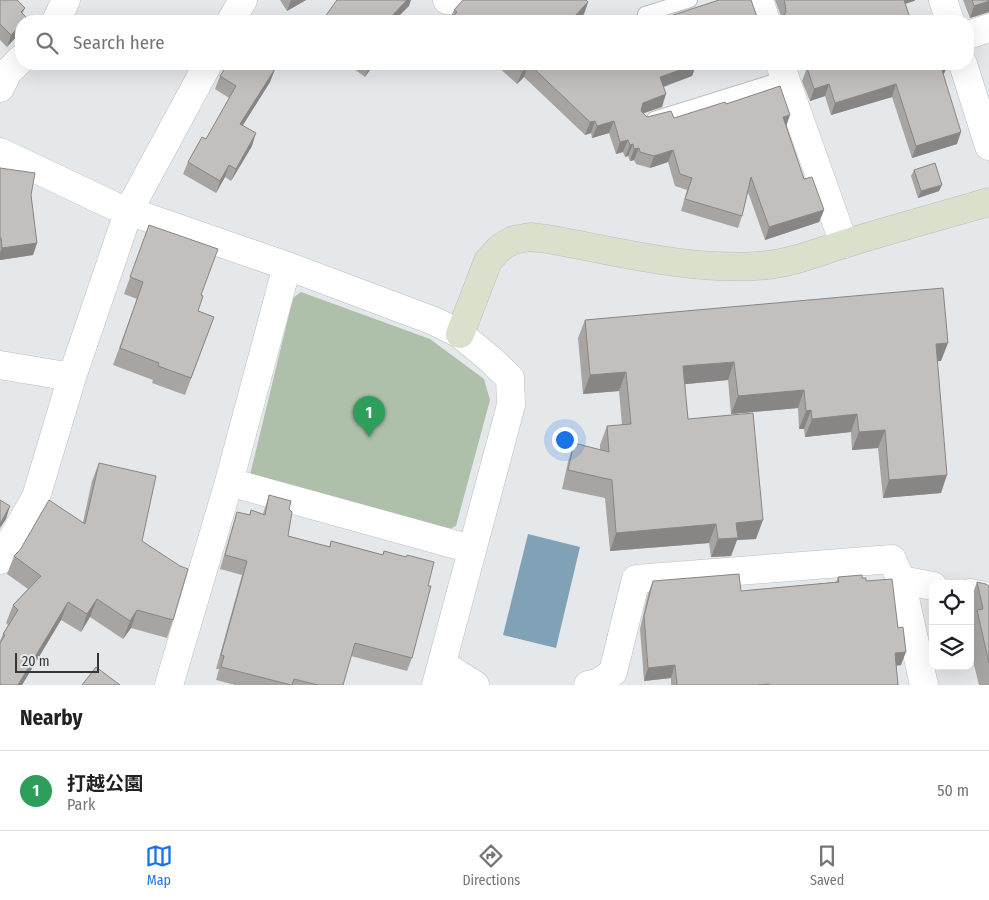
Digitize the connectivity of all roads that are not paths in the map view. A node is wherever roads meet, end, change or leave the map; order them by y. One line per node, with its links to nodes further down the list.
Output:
1 (66, 0): 7 (street)
2 (243, 0): 8 (street)
3 (690, 0): 6 (lane)
4 (759, 0): 9 (street)
5 (943, 0): 10 (street)
6 (645, 14)
7 (59, 15)
8 (234, 15)
9 (764, 15)
10 (948, 15)
11 (989, 28): 12 (street)
12 (974, 33)
13 (15, 65): 17 (street)
14 (205, 70): 22 (street)
15 (966, 70): 19 (street)
16 (782, 71): 18 (lane); 23 (street)
17 (0, 88)
18 (645, 121)
19 (989, 146)
20 (0, 152): 22 (street)
21 (989, 202): 23 (street)
22 (129, 210): 24 (street); 27 (street)
23 (844, 244): 25 (street)
24 (287, 266): 25 (street); 28 (street)
25 (460, 334): 29 (street)
26 (0, 365): 27 (street)
27 (72, 377): 30 (street)
28 (229, 482): 29 (street); 37 (street)
29 (471, 549): 35 (street)
30 (0, 560)
31 (901, 580): 32 (street); 36 (street); 40 (street)
32 (929, 585)
33 (974, 594): 34 (street)
34 (989, 597)
35 (439, 674): 38 (street)
36 (618, 679): 39 (street)
37 (169, 685)
38 (475, 685)
39 (588, 685)
40 (924, 685)

